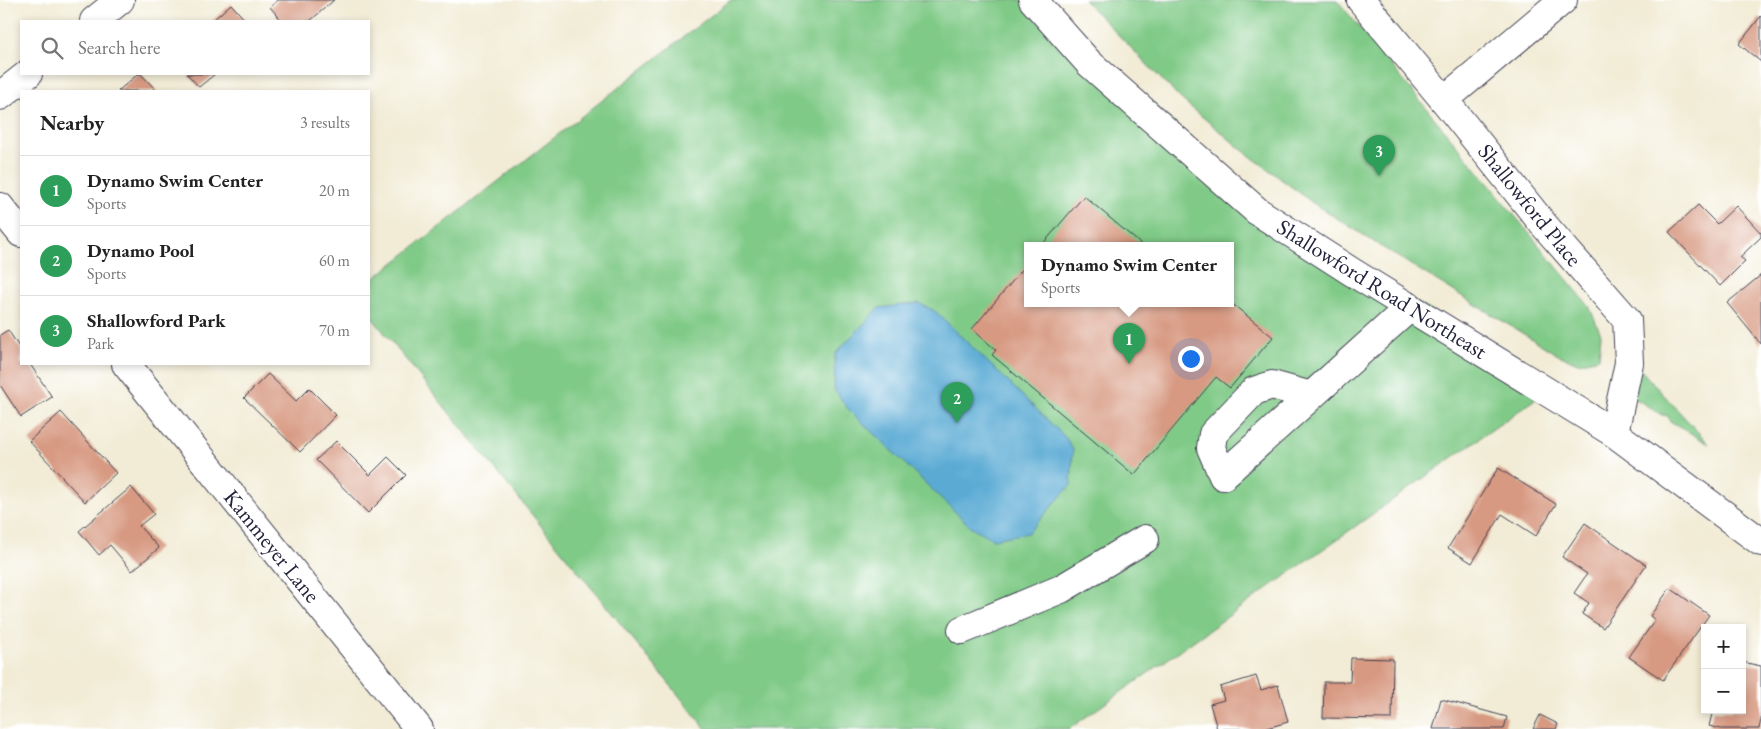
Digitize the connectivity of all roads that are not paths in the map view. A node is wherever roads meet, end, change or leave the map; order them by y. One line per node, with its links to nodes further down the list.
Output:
1 (120, 0): 5 (street)
2 (1033, 0): 11 (street, Shallowford Road Northeast)
3 (1361, 0): 8 (street, Shallowford Place)
4 (1563, 0): 8 (street)
5 (95, 20)
6 (27, 75): 7 (street)
7 (0, 96)
8 (1444, 100): 14 (street, Shallowford Place)
9 (0, 207): 10 (street)
10 (20, 232)
11 (1410, 307): 13 (street); 14 (street, Shallowford Road Northeast)
12 (127, 365): 18 (street, Kammeyer Lane)
13 (1311, 396): 13 (street)
14 (1614, 433): 16 (street, Shallowford Road Northeast)
15 (1145, 539): 17 (street)
16 (1761, 542)
17 (962, 630)
18 (419, 729)

